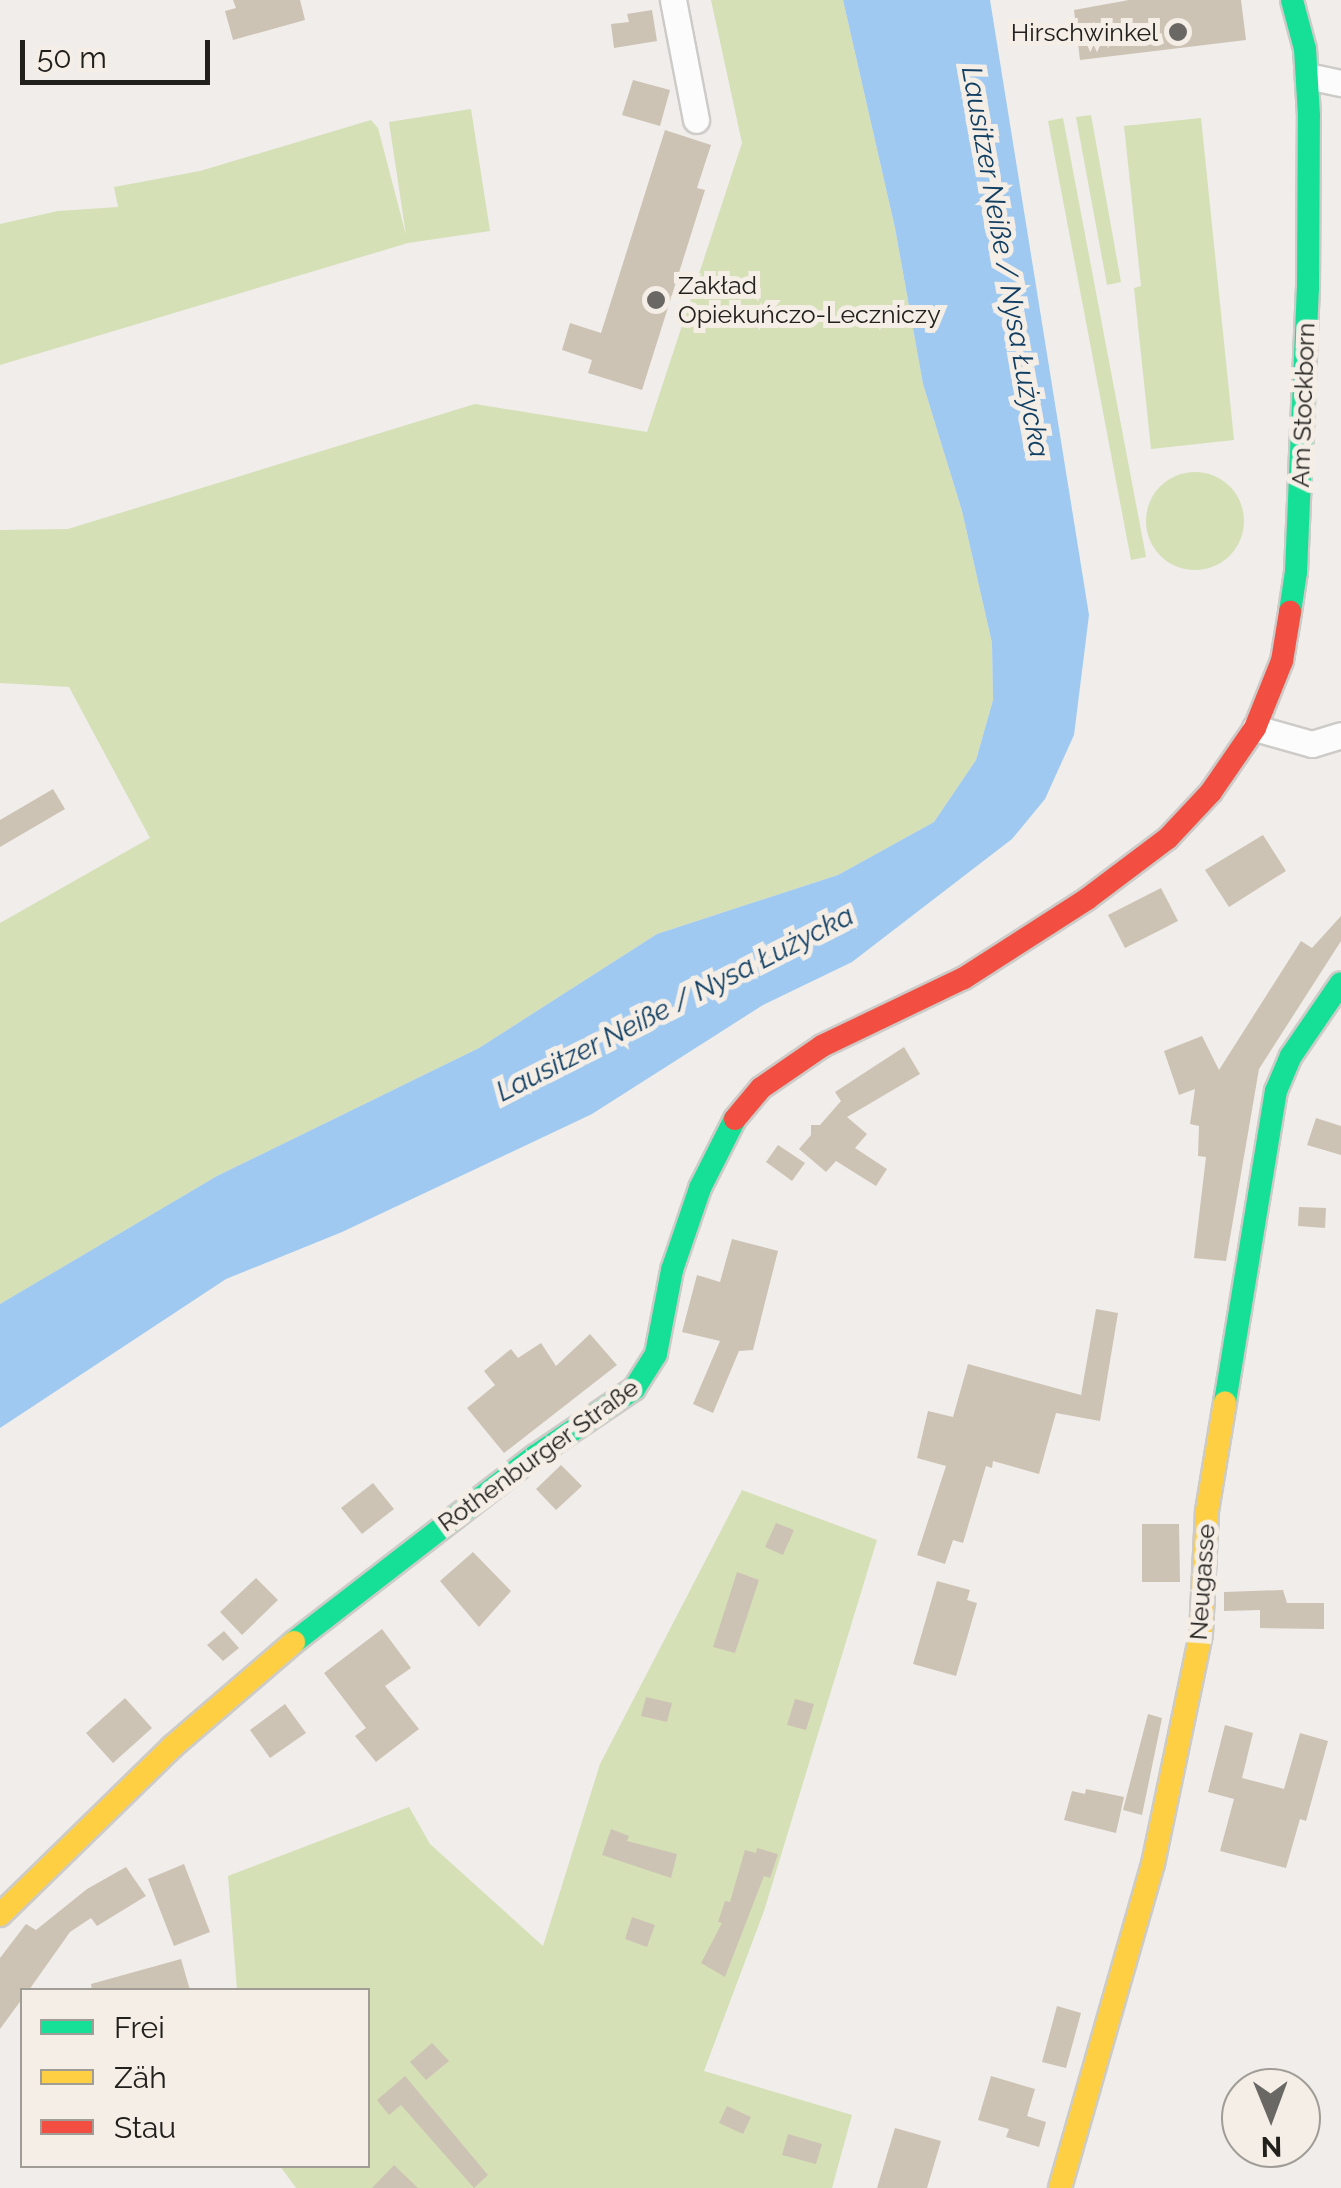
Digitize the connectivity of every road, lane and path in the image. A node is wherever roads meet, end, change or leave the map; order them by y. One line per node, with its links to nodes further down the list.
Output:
1 (673, 0): 5 (street)
2 (1292, 0): 3 (street, Am Stockborn)
3 (1308, 76): 4 (street); 6 (street, Am Stockborn)
4 (1341, 84)
5 (696, 120)
6 (1254, 728): 7 (street); 9 (street, Rothenburger Straße)
7 (1341, 735)
8 (1341, 983): 10 (street, Neugasse)
9 (0, 1915)
10 (1060, 2188)

